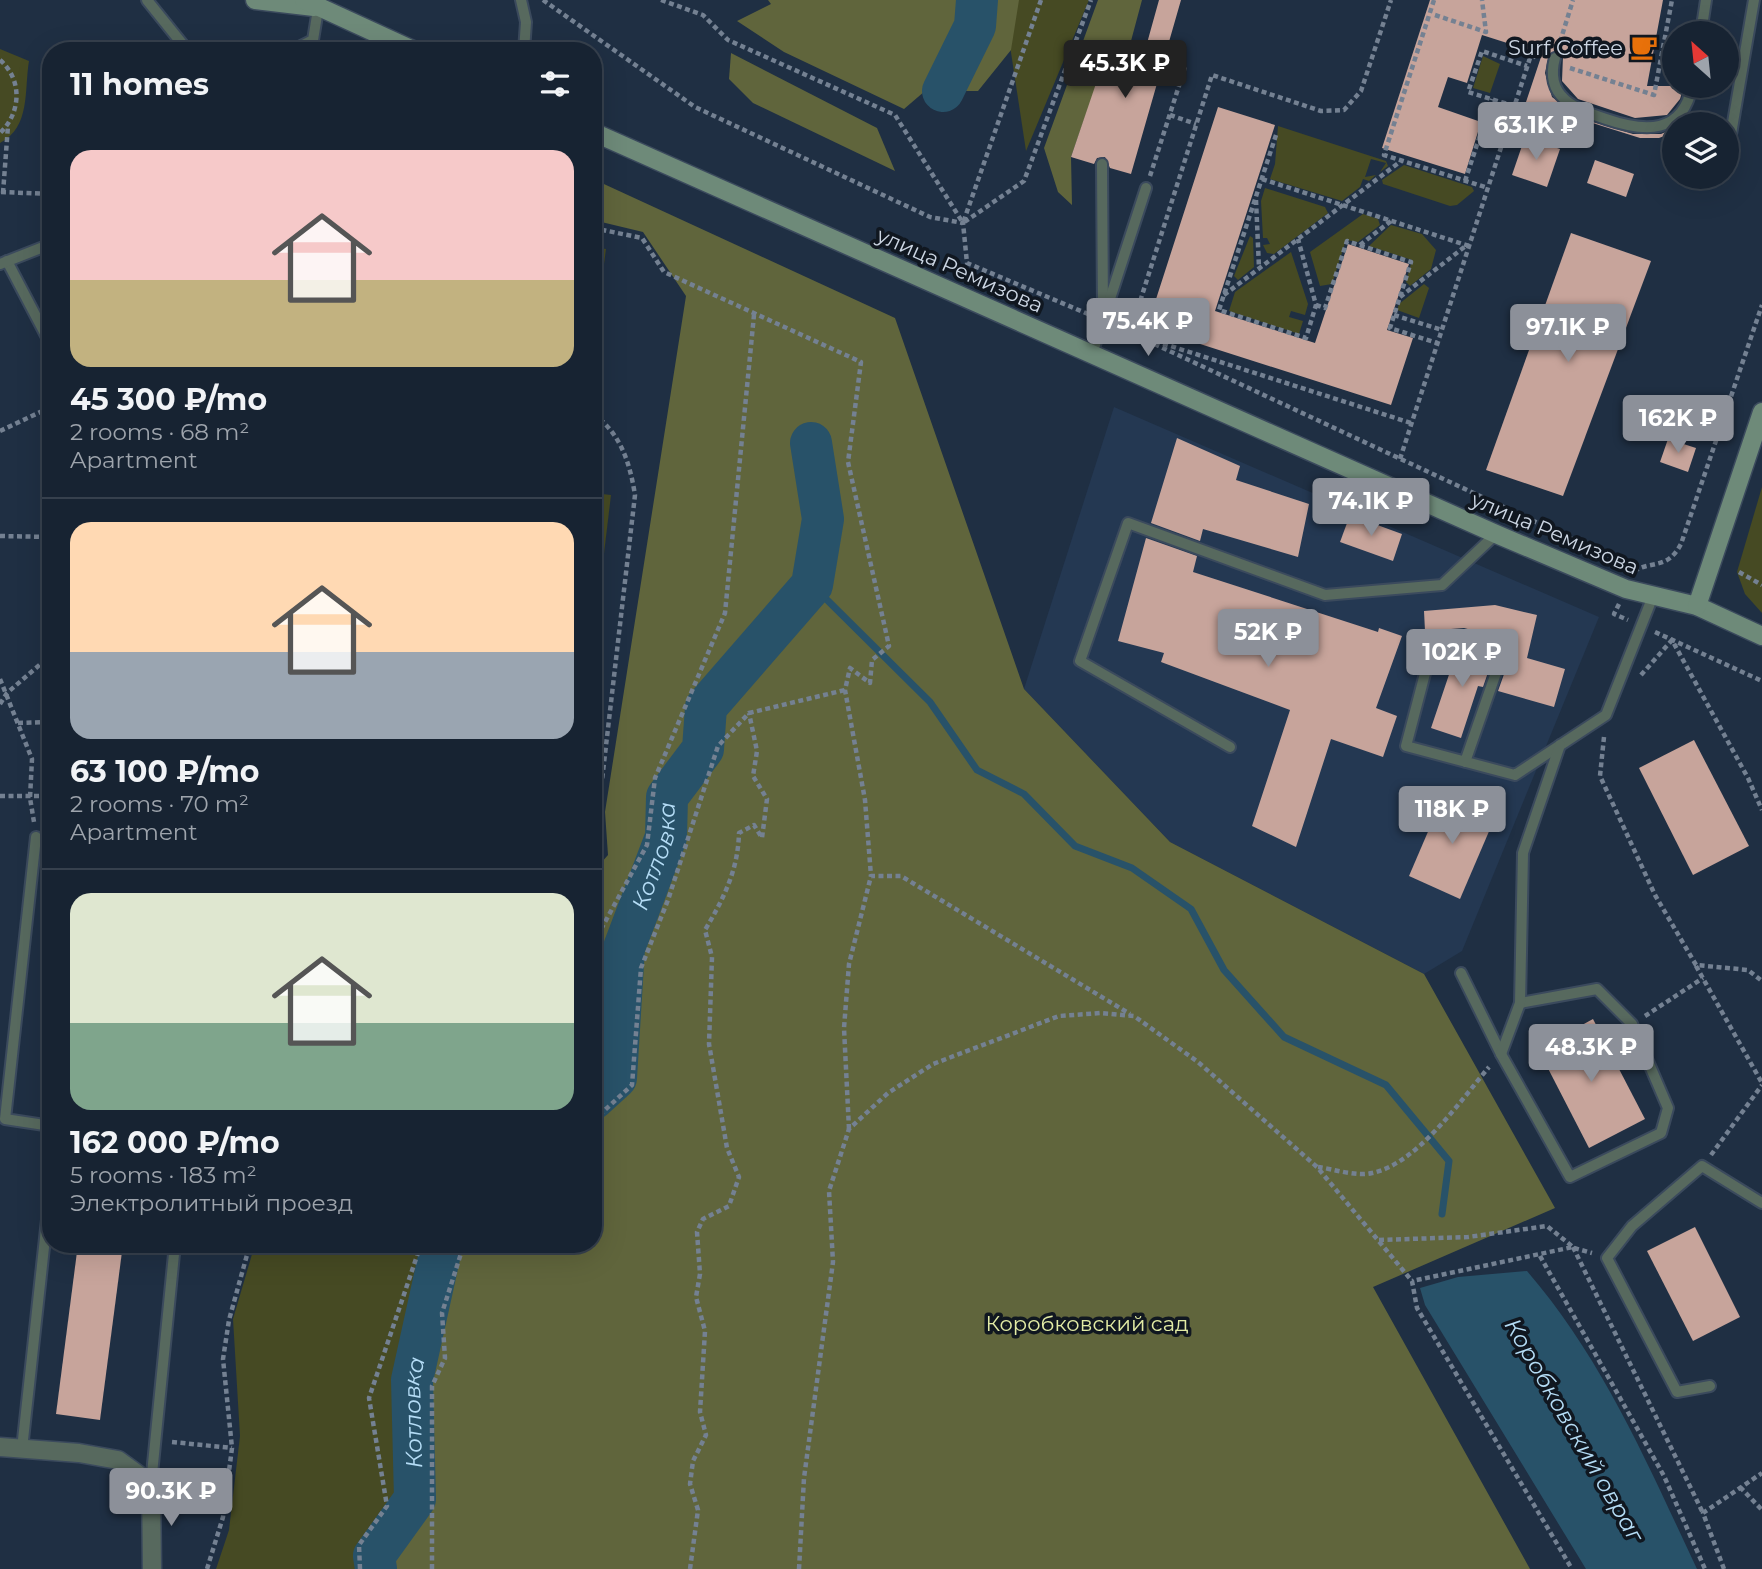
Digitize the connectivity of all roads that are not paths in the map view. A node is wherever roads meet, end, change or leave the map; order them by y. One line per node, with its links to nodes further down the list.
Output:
1 (147, 0): 8 (lane)
2 (255, 0): 6 (street)
3 (521, 0): 11 (lane)
4 (1706, 0): 7 (lane)
5 (1754, 0): 14 (lane)
6 (314, 3): 9 (lane); 10 (street)
7 (1703, 21)
8 (181, 42)
9 (312, 42)
10 (396, 42)
11 (525, 42)
12 (1549, 59): 13 (lane)
13 (1688, 98)
14 (1735, 112)
15 (602, 136): 22 (street, улица Ремизова)
16 (1102, 164): 20 (lane)
17 (1146, 188): 20 (lane)
18 (42, 248): 19 (lane)
19 (4, 263): 21 (lane)
20 (1103, 321): 22 (lane)
21 (42, 329)
22 (1092, 354): 24 (street, улица Ремизова)
23 (1762, 412): 26 (street)
24 (1496, 534): 25 (street, улица Ремизова); 29 (lane)
25 (1653, 596): 26 (street, улица Ремизова); 28 (lane)
26 (1697, 606): 27 (street, улица Ремизова)
27 (1762, 636)
28 (1560, 745): 30 (lane); 33 (lane)
29 (1230, 747)
30 (1465, 762): 30 (lane)
31 (36, 837): 35 (lane)
32 (1461, 973): 34 (lane)
33 (1520, 1003): 34 (lane); 34 (lane)
34 (1501, 1054)
35 (42, 1125)
36 (1762, 1203): 39 (lane)
37 (44, 1253): 41 (lane)
38 (174, 1253): 42 (lane)
39 (1710, 1386)
40 (0, 1447): 41 (street)
41 (23, 1449): 42 (street)
42 (151, 1484): 43 (street)
43 (152, 1569)

